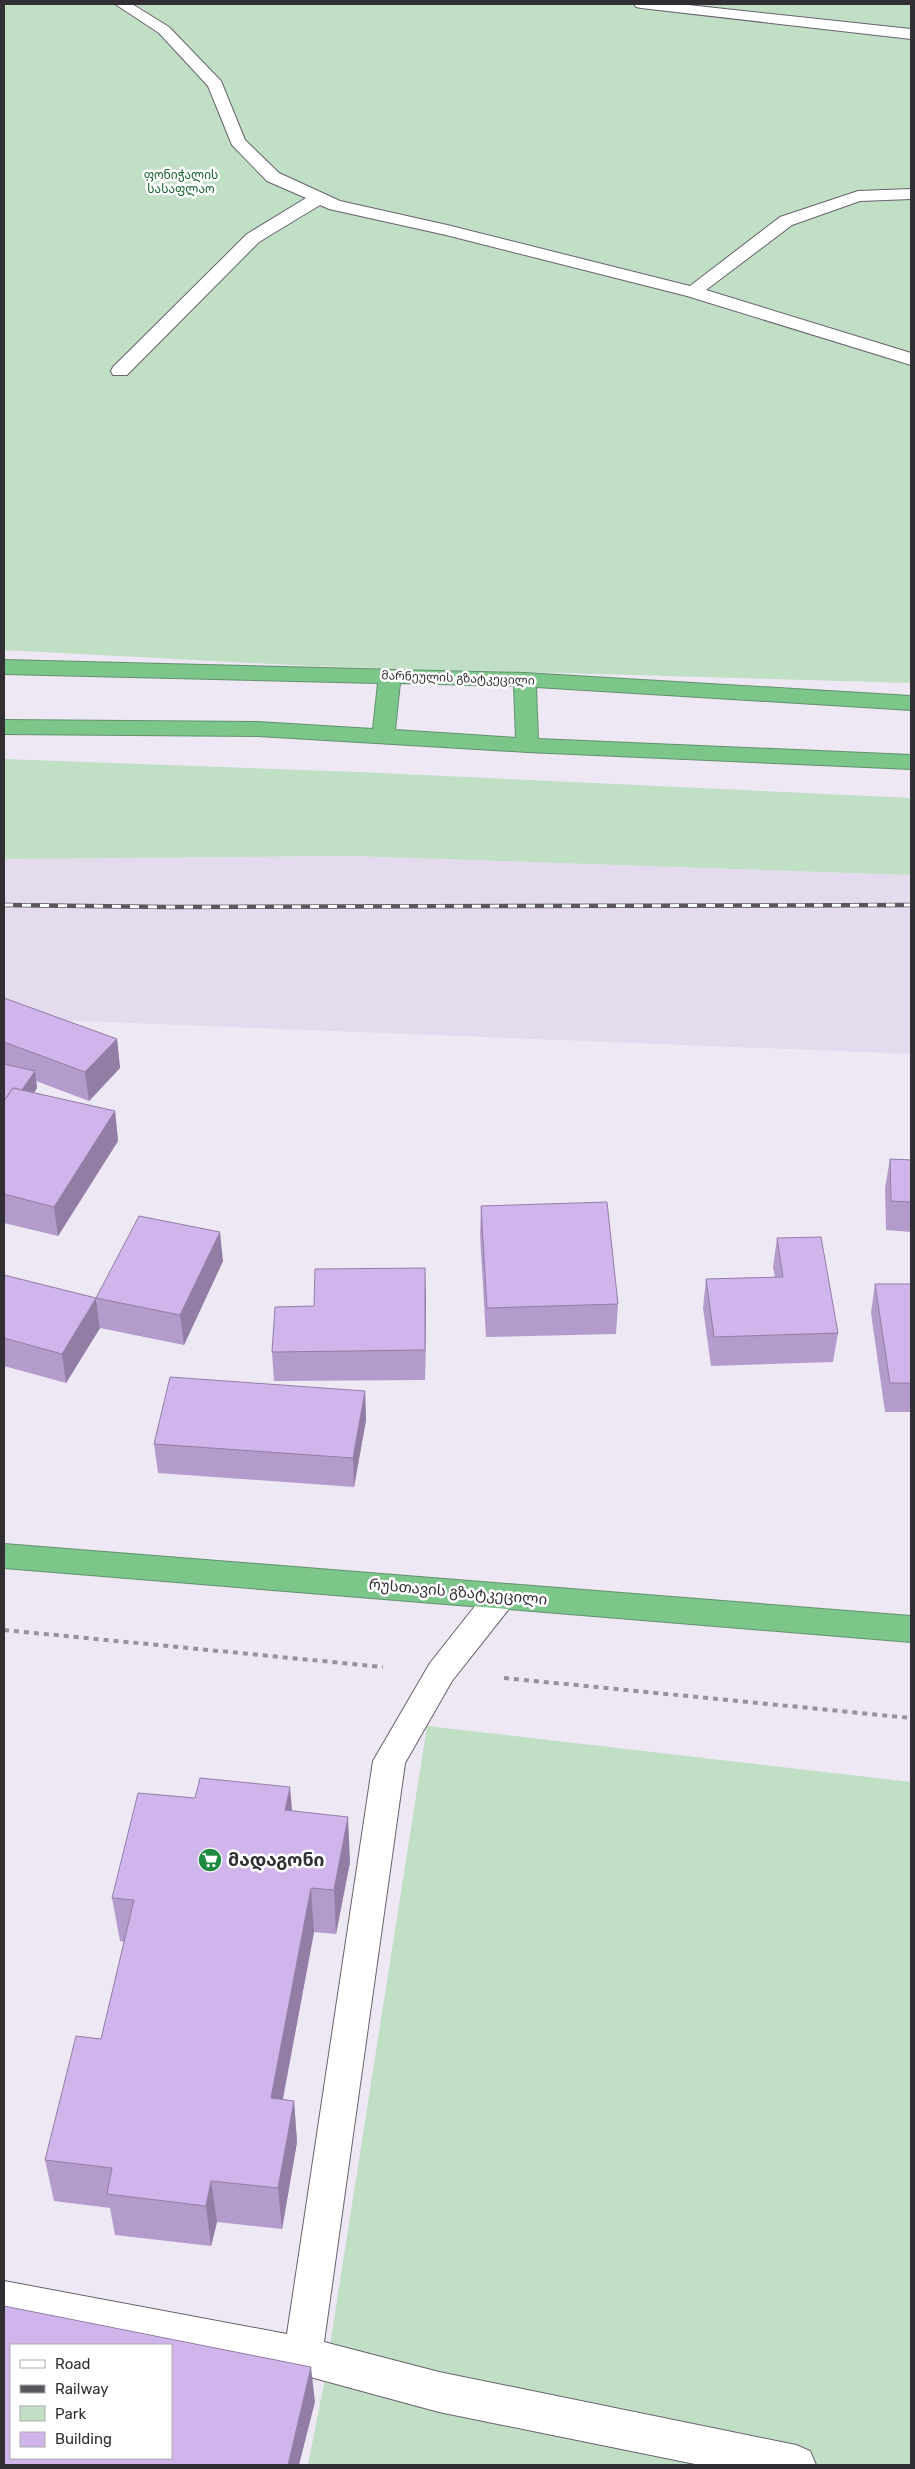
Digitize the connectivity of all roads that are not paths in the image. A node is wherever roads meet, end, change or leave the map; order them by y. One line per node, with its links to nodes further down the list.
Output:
1 (122, 4): 5 (street)
2 (641, 4): 3 (street)
3 (911, 34)
4 (911, 194): 6 (street)
5 (319, 198): 6 (street); 8 (street)
6 (693, 292): 7 (street)
7 (911, 359)
8 (120, 371)
9 (4, 667): 10 (highway, მარნეულის გზატკეცილი)
10 (390, 675): 11 (highway, მარნეულის გზატკეცილი); 14 (highway)
11 (525, 680): 12 (highway, მარნეულის გზატკეცილი); 15 (highway)
12 (911, 703)
13 (4, 727): 14 (highway)
14 (383, 737): 15 (highway)
15 (527, 745): 16 (highway)
16 (911, 762)
17 (4, 1556): 18 (highway, რუსთავის გზატკეცილი)
18 (500, 1596): 19 (highway, რუსთავის გზატკეცილი); 21 (street)
19 (911, 1630)
20 (4, 2300): 21 (street)
21 (302, 2356): 22 (street)
22 (769, 2463)

